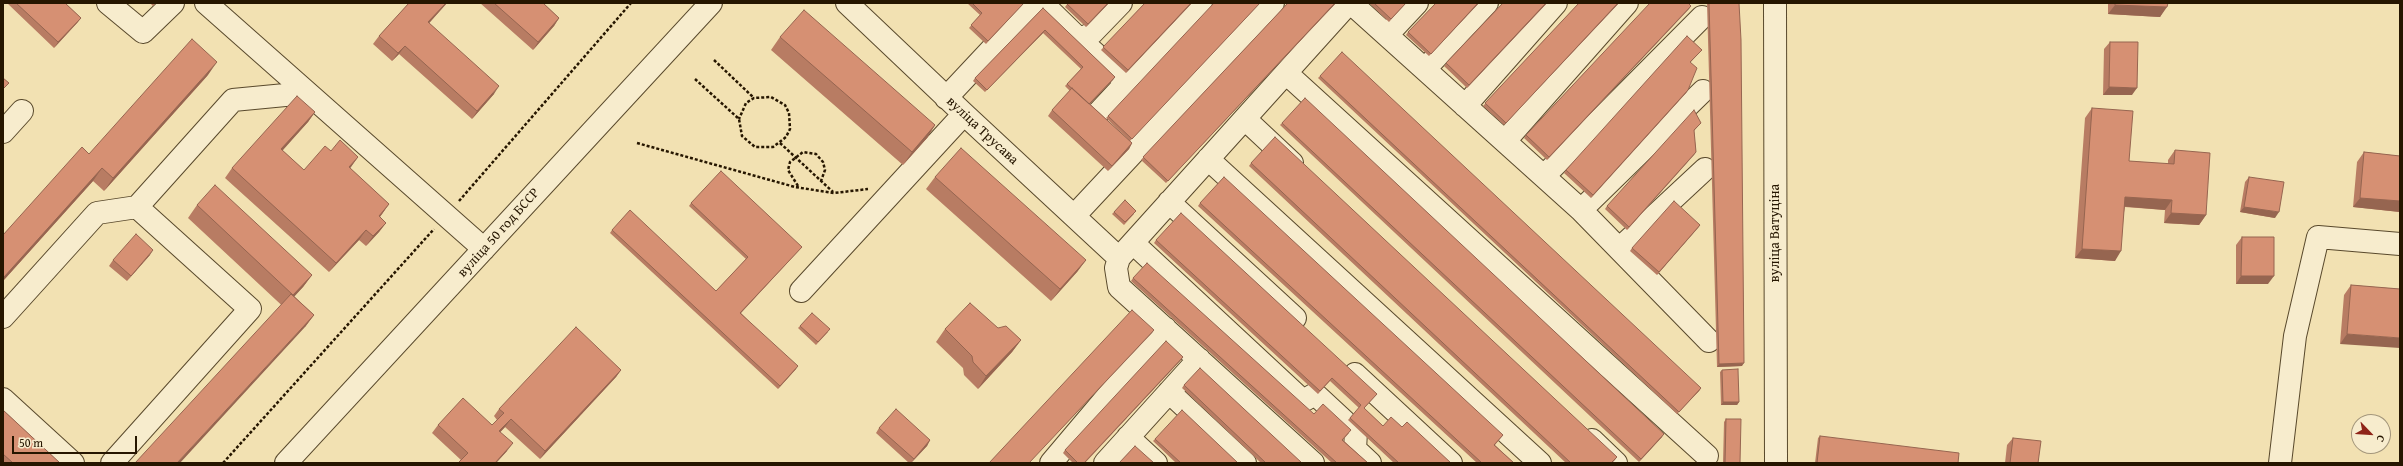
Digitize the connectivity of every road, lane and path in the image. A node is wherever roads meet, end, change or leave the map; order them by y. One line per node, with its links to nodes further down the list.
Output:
1 (108, 3): 2 (street)
2 (173, 3)
3 (206, 3): 27 (street)
4 (631, 3): 52 (path)
5 (711, 3): 55 (street, вуліца 50 год БССР)
6 (847, 3): 29 (street, вуліца Трусава)
7 (1035, 3): 29 (street)
8 (1042, 3): 20 (street)
9 (1121, 3): 20 (street)
10 (1201, 3): 25 (street)
11 (1273, 3): 53 (street)
12 (1350, 3): 19 (street); 23 (street)
13 (1417, 3): 19 (street)
14 (1487, 3): 22 (street)
15 (1556, 3): 30 (street)
16 (1627, 3): 37 (street)
17 (1775, 3): 83 (street, вуліца Ватуціна)
18 (1702, 17): 43 (street)
19 (1387, 35): 22 (street)
20 (1080, 40): 25 (street)
21 (714, 60): 28 (path)
22 (1425, 69): 30 (street)
23 (1286, 73): 35 (street); 69 (street)
24 (695, 80): 34 (path)
25 (1127, 82): 32 (street)
26 (1703, 91): 51 (street)
27 (306, 93): 50 (street); 52 (street)
28 (754, 98): 34 (path); 39 (path)
29 (946, 98): 33 (street, вуліца Трусава)
30 (1466, 106): 37 (street)
31 (22, 111): 36 (street)
32 (1099, 112)
33 (964, 114): 47 (street); 53 (street, вуліца Трусава)
34 (738, 119): 39 (path)
35 (1245, 119): 41 (street); 44 (street)
36 (3, 132)
37 (1505, 141): 43 (street)
38 (637, 143): 46 (path)
39 (780, 143): 40 (path)
40 (795, 156): 45 (path); 45 (path); 46 (path)
41 (1208, 159): 49 (street); 81 (street)
42 (1705, 169): 56 (street)
43 (1544, 176): 51 (street)
44 (1308, 178)
45 (821, 181): 48 (path)
46 (799, 187): 48 (path)
47 (897, 187): 48 (path); 58 (street)
48 (834, 192)
49 (1169, 202): 57 (street); 61 (street)
50 (137, 207): 59 (street); 72 (street)
51 (1581, 210): 56 (street)
52 (446, 216): 55 (street); 73 (path)
53 (1074, 216): 57 (street, вуліца Трусава)
54 (2400, 244): 84 (street)
55 (484, 249): 74 (street, вуліца 50 год БССР)
56 (1619, 249): 62 (street)
57 (1126, 251): 60 (street); 79 (street, вуліца Трусава)
58 (801, 291)
59 (3, 317)
60 (1165, 328): 63 (street); 70 (street)
61 (1310, 332)
62 (1709, 341)
63 (1198, 359): 65 (street); 78 (street)
64 (1339, 359): 80 (street)
65 (1169, 392): 68 (street); 77 (street)
66 (3, 399): 71 (street)
67 (1576, 425): 82 (street)
68 (1128, 437): 75 (street); 76 (street)
69 (1707, 456)
70 (1057, 461)
71 (73, 463)
72 (112, 463)
73 (223, 463)
74 (286, 463)
75 (1105, 463)
76 (1156, 463)
77 (1245, 463)
78 (1313, 463)
79 (1370, 463)
80 (1452, 463)
81 (1540, 463)
82 (1616, 463)
83 (1776, 463)
84 (2280, 463)

